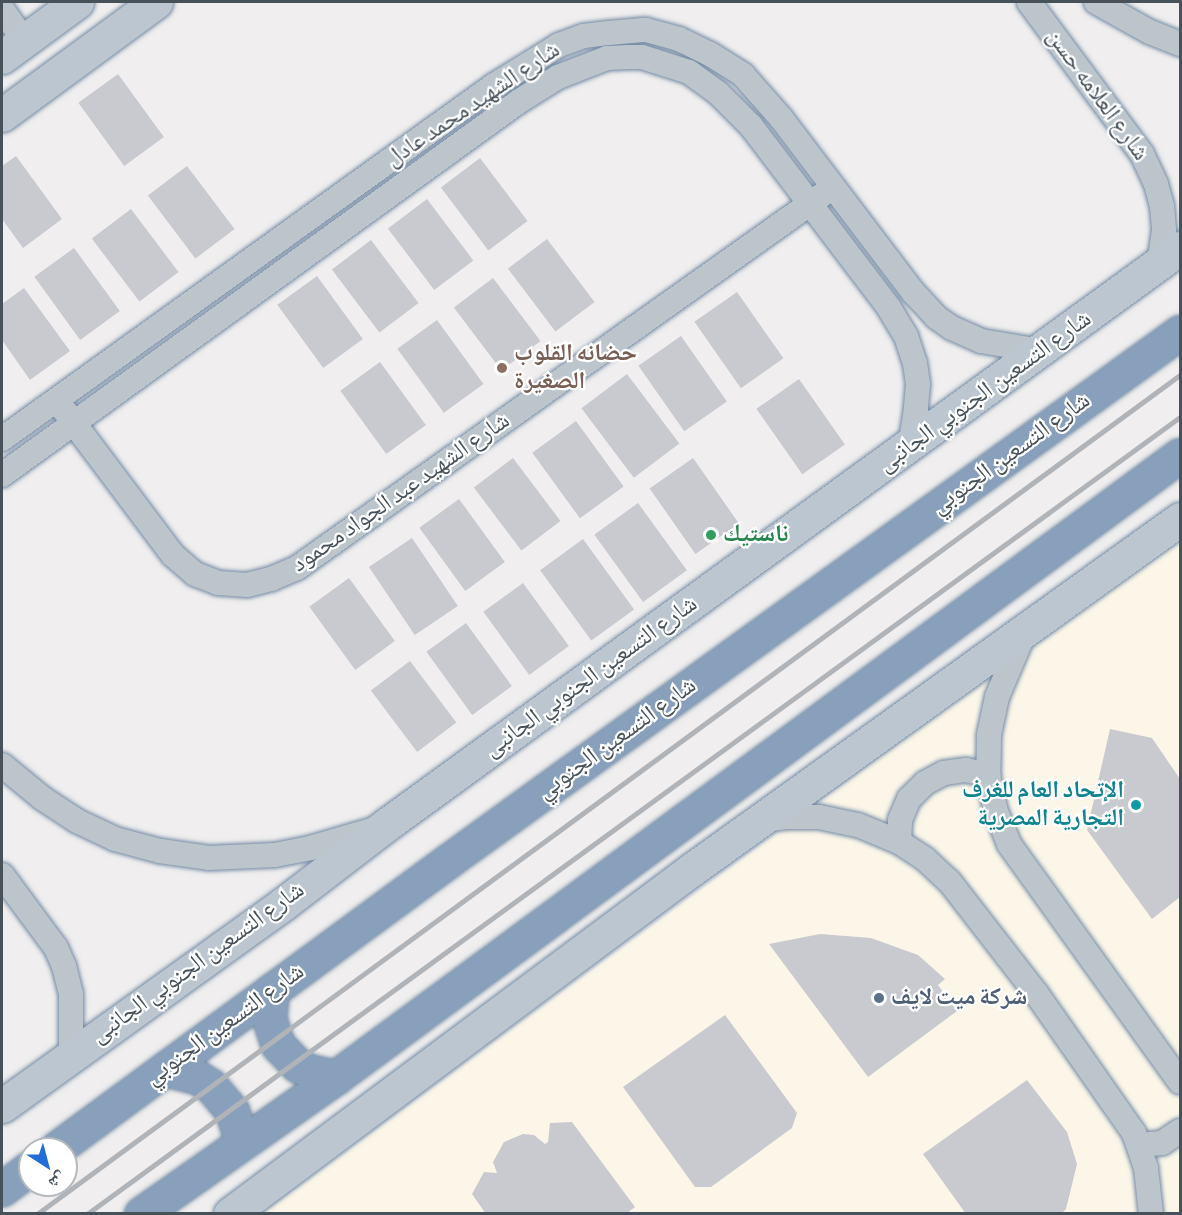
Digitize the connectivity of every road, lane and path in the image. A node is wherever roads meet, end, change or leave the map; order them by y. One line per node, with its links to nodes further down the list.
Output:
1 (77, 2): 7 (street)
2 (156, 2): 8 (street)
3 (1029, 2): 13 (street, شارع العلامه حسن)
4 (1096, 2): 6 (street)
5 (2, 9): 7 (street)
6 (1180, 44)
7 (13, 49)
8 (2, 115)
9 (832, 188): 10 (street, شارع الشهيد محمد عادل); 11 (street, شارع الشهيد عبد الجواد محمود); 15 (street, شارع الشهيد محمد عادل)
10 (339, 197): 12 (street); 16 (street, شارع الشهيد محمد عادل)
11 (809, 204): 12 (street, شارع الشهيد محمد عادل); 17 (street, شارع الشهيد عبد الجواد محمود); 19 (street, شارع الشهيد محمد عادل)
12 (356, 219): 17 (street, شارع الشهيد محمد عادل)
13 (1170, 256): 15 (street, شارع التسعين الجنوبي الجانبى)
14 (1180, 332): 30 (highway, شارع التسعين الجنوبي)
15 (1041, 351): 19 (street, شارع التسعين الجنوبي الجانبى)
16 (57, 401): 17 (street, شارع الشهيد عبد الجواد محمود); 18 (street, شارع الشهيد محمد عادل)
17 (74, 423): 21 (street, شارع الشهيد محمد عادل)
18 (2, 439)
19 (910, 447): 27 (street, شارع التسعين الجنوبي الجانبى)
20 (1180, 455): 33 (highway)
21 (2, 475)
22 (1180, 519): 23 (street)
23 (1025, 631): 25 (street); 26 (street)
24 (2, 765): 27 (street)
25 (988, 775): 28 (street); 34 (street)
26 (761, 820): 28 (street); 42 (street)
27 (386, 825): 31 (street, شارع التسعين الجنوبي الجانبى)
28 (899, 842): 39 (street)
29 (2, 877): 31 (street)
30 (272, 990): 32 (highway, شارع التسعين الجنوبي); 33 (highway)
31 (71, 1055): 35 (street, شارع التسعين الجنوبي الجانبى)
32 (165, 1069): 37 (highway, شارع التسعين الجنوبي); 38 (highway)
33 (336, 1077): 38 (highway)
34 (1180, 1082)
35 (2, 1106)
36 (1180, 1131): 39 (street)
37 (72, 1137)
38 (242, 1142): 43 (highway)
39 (1139, 1145): 44 (street)
40 (18, 1177): 41 (highway)
41 (2, 1189)
42 (245, 1207)
43 (141, 1214)
44 (1151, 1214)

